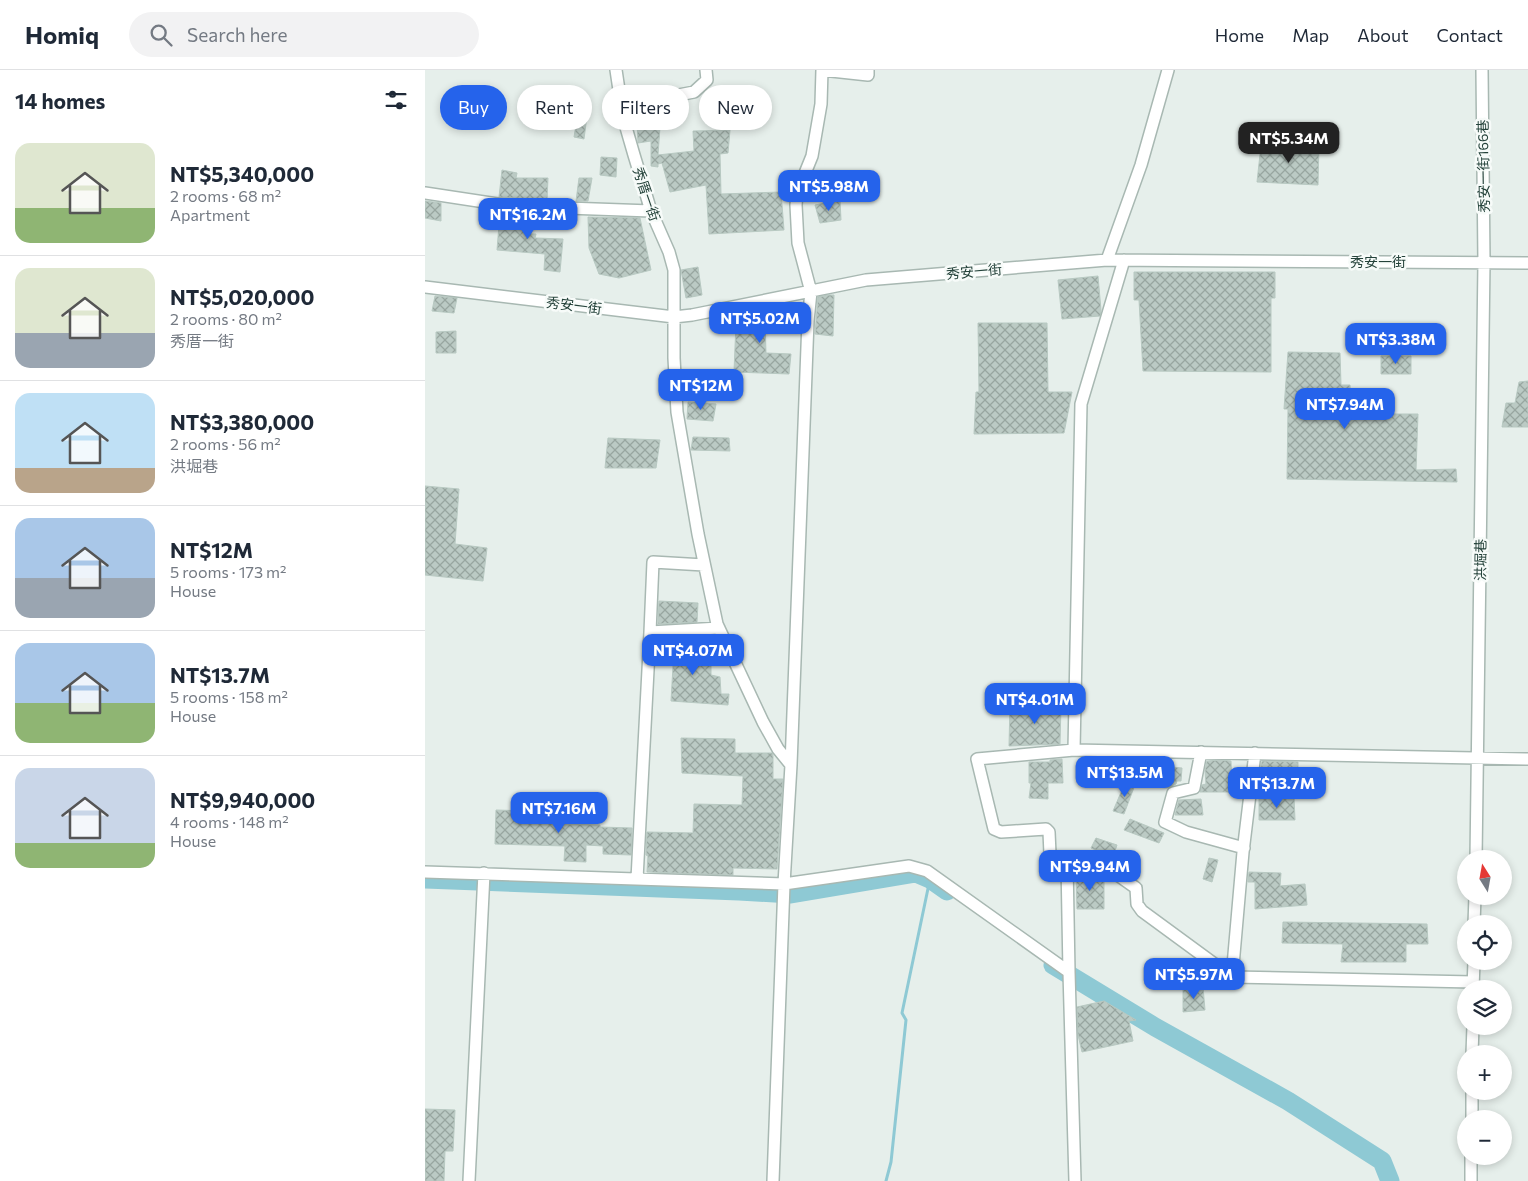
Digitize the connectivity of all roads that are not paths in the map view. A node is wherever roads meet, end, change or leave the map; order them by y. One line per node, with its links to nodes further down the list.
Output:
1 (616, 70): 7 (street, 秀厝一街)
2 (706, 70): 8 (street)
3 (822, 70): 4 (street); 17 (street)
4 (868, 70)
5 (1168, 70): 12 (street)
6 (1482, 70): 14 (street, 秀安一街166巷)
7 (618, 85)
8 (689, 93)
9 (627, 130): 11 (street, 秀厝一街)
10 (425, 193): 11 (street)
11 (651, 211): 18 (street, 秀厝一街)
12 (1107, 260): 13 (street, 秀安一街); 17 (street, 秀安一街)
13 (1124, 260): 14 (street, 秀安一街); 22 (street)
14 (1484, 262): 15 (street, 秀安一街); 25 (street, 洪堀巷)
15 (1528, 263)
16 (425, 287): 18 (street, 秀安一街)
17 (811, 292): 18 (street, 秀安一街); 27 (street)
18 (674, 317): 19 (street, 秀厝一街)
19 (704, 565): 20 (street, 秀厝一街); 21 (street)
20 (719, 628): 21 (street); 27 (street, 秀厝一街)
21 (650, 632): 33 (street)
22 (1074, 750): 23 (street); 30 (street)
23 (1201, 752): 24 (street); 28 (street)
24 (1255, 753): 25 (street); 28 (street)
25 (1477, 758): 26 (street); 29 (street, 洪堀巷)
26 (1528, 759)
27 (791, 765): 34 (street)
28 (1244, 848): 36 (street)
29 (1475, 850)
30 (1067, 863): 35 (street); 36 (street)
31 (425, 872): 32 (street)
32 (483, 873): 33 (street); 39 (street)
33 (637, 879): 34 (street)
34 (784, 884): 35 (street); 40 (street)
35 (1069, 972): 41 (street)
36 (1231, 977): 37 (street)
37 (1457, 984)
38 (1471, 1165): 42 (street)
39 (469, 1181)
40 (773, 1181)
41 (1075, 1181)
42 (1471, 1181)

